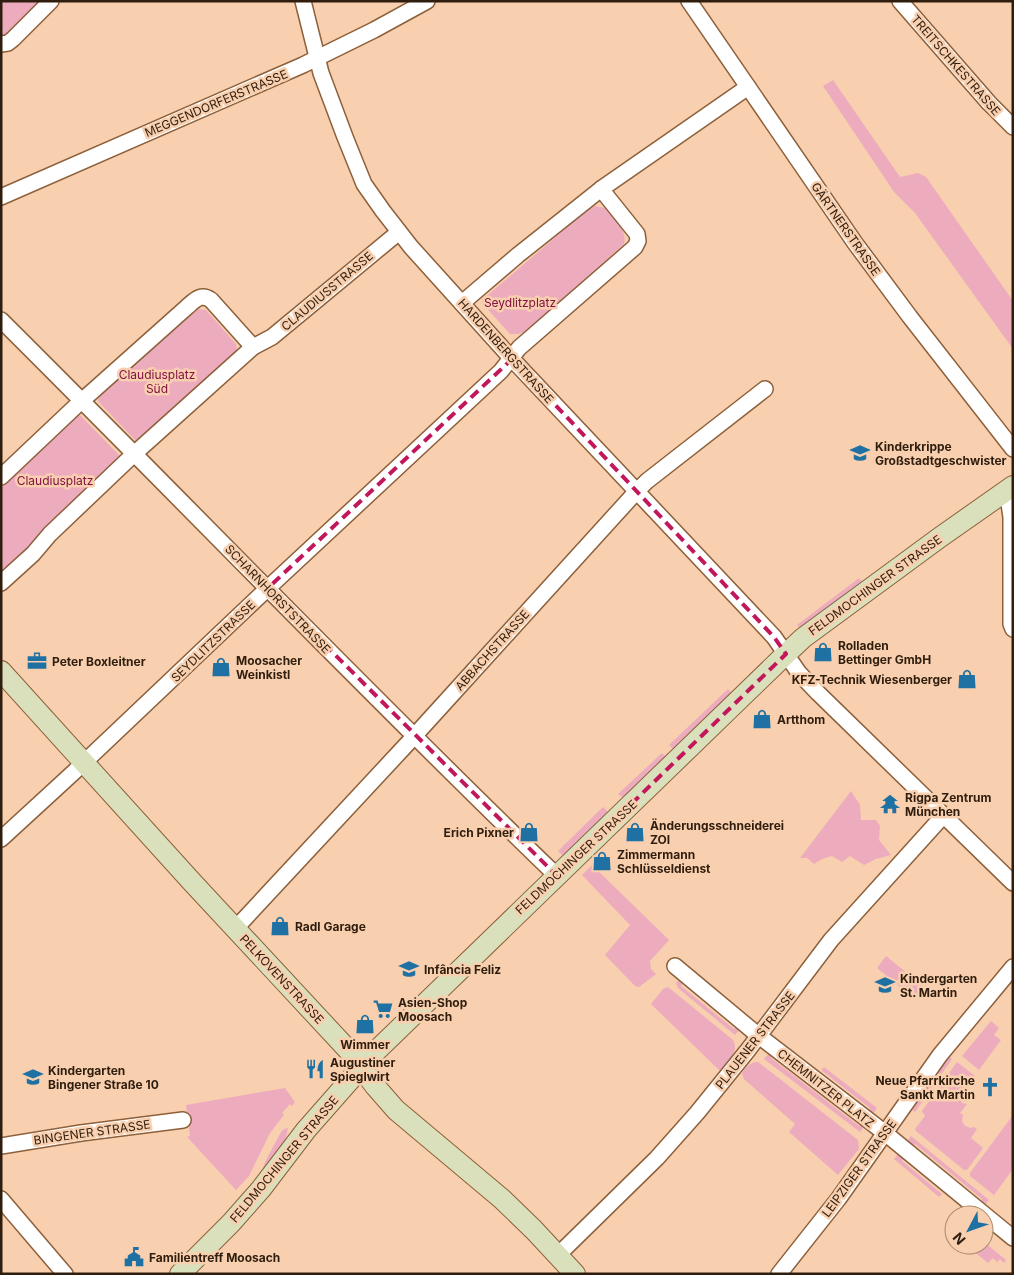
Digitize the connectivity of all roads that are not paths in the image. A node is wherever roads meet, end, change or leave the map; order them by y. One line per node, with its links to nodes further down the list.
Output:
1 (51, 1): 6 (street)
2 (303, 1): 7 (street, HARDENBERGSTRASSE)
3 (427, 1): 7 (street, MEGGENDORFERSTRASSE)
4 (689, 1): 8 (street, GÄRTNERSTRASSE)
5 (900, 1): 9 (street, TREITSCHKESTRASSE)
6 (1, 44)
7 (318, 58): 11 (street, MEGGENDORFERSTRASSE); 12 (street, HARDENBERGSTRASSE)
8 (748, 87): 10 (street); 19 (street, GÄRTNERSTRASSE)
9 (1013, 127)
10 (601, 189): 13 (street); 16 (street)
11 (1, 197)
12 (399, 232): 13 (street, HARDENBERGSTRASSE); 15 (street, CLAUDIUSSTRASSE)
13 (462, 303): 16 (street, HARDENBERGSTRASSE)
14 (1, 320): 18 (street, SCHARNHORSTSTRASSE)
15 (253, 347): 18 (street); 20 (street)
16 (512, 359): 23 (street, HARDENBERGSTRASSE); 25 (street, SEYDLITZSTRASSE)
17 (766, 389): 23 (street, ABBACHSTRASSE)
18 (82, 401): 20 (street, SCHARNHORSTSTRASSE); 21 (street)
19 (1013, 449)
20 (134, 454): 24 (street); 25 (street, SCHARNHORSTSTRASSE)
21 (1, 477)
22 (1010, 488): 26 (street); 27 (street, FELDMOCHINGER STRASSE)
23 (636, 492): 27 (street, HARDENBERGSTRASSE); 29 (street, ABBACHSTRASSE)
24 (1, 583)
25 (268, 588): 29 (street, SCHARNHORSTSTRASSE); 30 (street, SEYDLITZSTRASSE)
26 (1013, 629)
27 (786, 654): 31 (street, HARDENBERGSTRASSE); 33 (street, FELDMOCHINGER STRASSE)
28 (1, 671): 30 (street, PELKOVENSTRASSE)
29 (413, 737): 33 (street, SCHARNHORSTSTRASSE); 35 (street, ABBACHSTRASSE)
30 (85, 763): 32 (street, SEYDLITZSTRASSE); 35 (street, PELKOVENSTRASSE)
31 (943, 816): 34 (street, HARDENBERGSTRASSE); 38 (street, PLAUENER STRASSE)
32 (1, 839)
33 (557, 876): 39 (street, FELDMOCHINGER STRASSE)
34 (1013, 883)
35 (235, 929): 39 (street, PELKOVENSTRASSE)
36 (674, 966): 38 (street, CHEMNITZER PLATZ)
37 (1013, 967): 41 (street, LEIPZIGER STRASSE)
38 (759, 1036): 41 (street, CHEMNITZER PLATZ); 45 (street, PLAUENER STRASSE)
39 (361, 1068): 45 (street, PELKOVENSTRASSE); 47 (street, FELDMOCHINGER STRASSE)
40 (183, 1120): 42 (street, BINGENER STRASSE)
41 (885, 1133): 44 (street, CHEMNITZER PLATZ); 49 (street, LEIPZIGER STRASSE)
42 (1, 1146)
43 (1, 1199): 46 (street)
44 (1013, 1238)
45 (558, 1255): 48 (street, PELKOVENSTRASSE)
46 (65, 1274)
47 (180, 1274)
48 (575, 1274)
49 (779, 1274)

